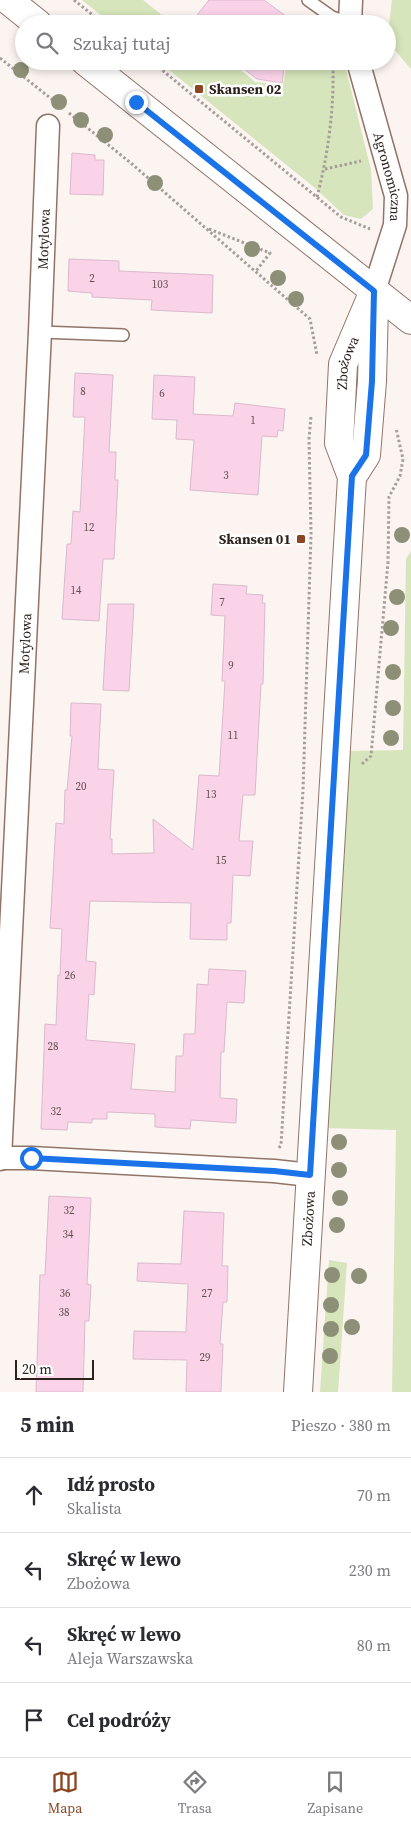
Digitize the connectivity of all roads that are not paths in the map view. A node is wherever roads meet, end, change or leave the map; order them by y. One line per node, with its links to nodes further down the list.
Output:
1 (8, 0): 4 (street)
2 (308, 0): 5 (lane)
3 (351, 0): 6 (street)
4 (27, 15)
5 (329, 15)
6 (350, 15)
7 (96, 70): 10 (street)
8 (361, 70): 10 (street, Agronomiczna)
9 (48, 126): 12 (street, Motylowa)
10 (374, 291): 11 (street); 14 (street, Zbożowa); 14 (street, Zbożowa)
11 (411, 320)
12 (40, 332): 13 (lane); 15 (street, Motylowa)
13 (123, 335)
14 (352, 476): 16 (street, Zbożowa)
15 (0, 1159): 16 (street)
16 (310, 1175): 17 (street, Zbożowa)
17 (298, 1392)

